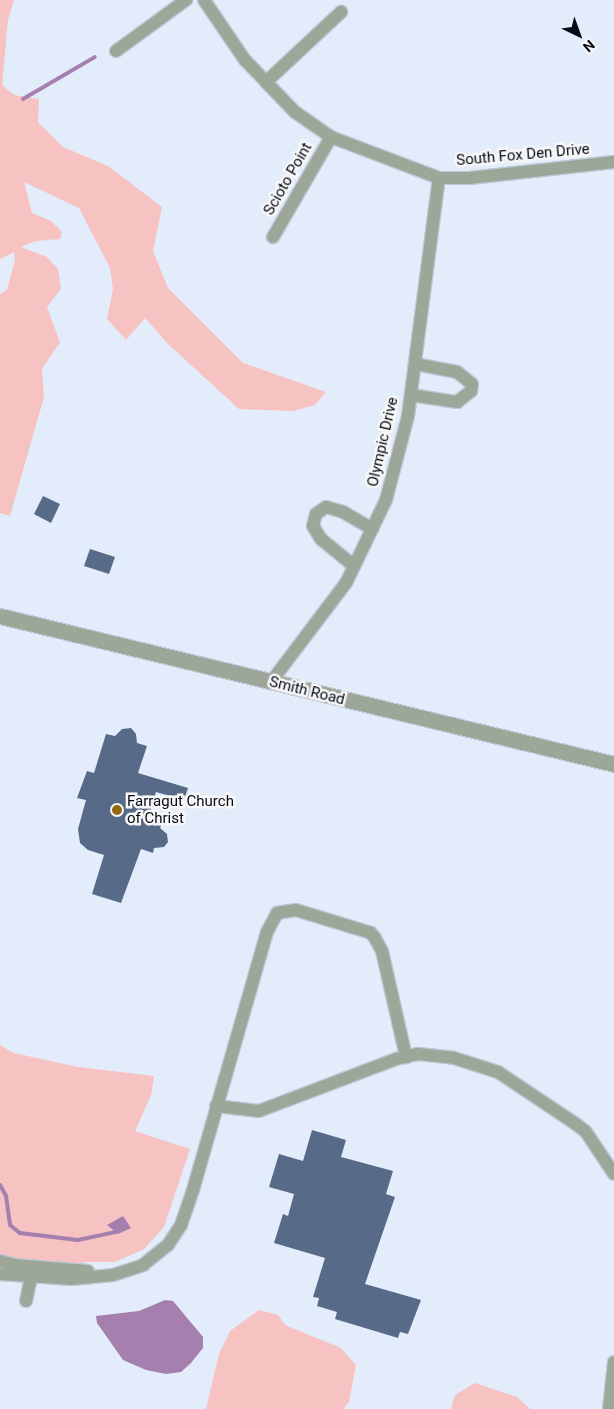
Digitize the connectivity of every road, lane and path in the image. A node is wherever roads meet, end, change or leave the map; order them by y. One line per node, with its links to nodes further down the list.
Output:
1 (186, 0): 4 (street)
2 (204, 0): 5 (street, South Fox Den Drive)
3 (341, 12): 5 (street)
4 (116, 51)
5 (266, 82): 6 (street, South Fox Den Drive)
6 (331, 137): 8 (street, South Fox Den Drive); 9 (street, Scioto Point)
7 (614, 162): 8 (street, South Fox Den Drive)
8 (439, 178): 10 (street, Olympic Drive)
9 (274, 237)
10 (415, 364): 11 (street, Olympic Drive); 11 (street)
11 (411, 395): 12 (street, Olympic Drive)
12 (373, 529): 13 (street, Olympic Drive); 13 (street)
13 (354, 566): 15 (street, Olympic Drive)
14 (0, 616): 15 (street, Smith Road)
15 (271, 682): 16 (street, Smith Road)
16 (614, 764)
17 (406, 1057): 18 (street); 18 (street); 19 (street)
18 (216, 1106): 21 (street)
19 (614, 1174)
20 (0, 1261): 21 (street)
21 (32, 1272): 22 (street); 23 (street)
22 (0, 1274)
23 (26, 1301)
24 (614, 1362): 25 (street)
25 (609, 1409)

